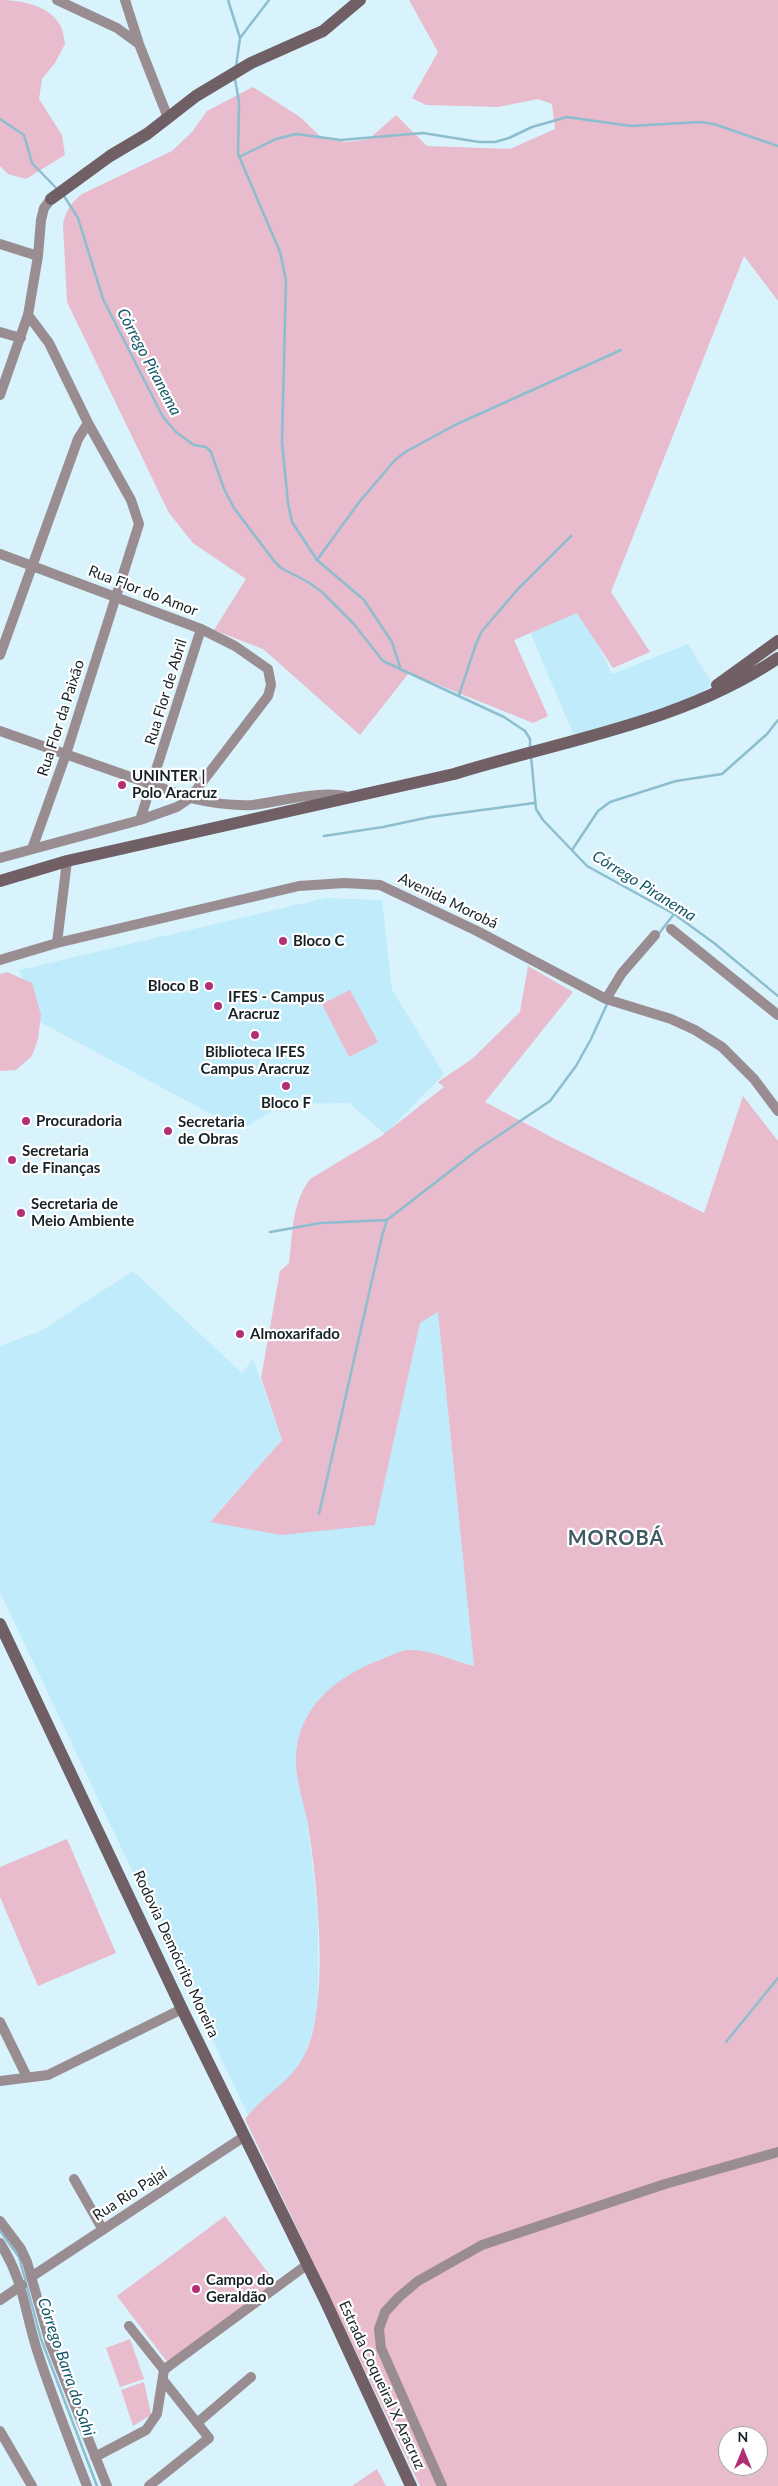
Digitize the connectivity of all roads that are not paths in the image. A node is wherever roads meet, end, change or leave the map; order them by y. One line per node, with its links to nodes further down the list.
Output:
1 (57, 0): 4 (street)
2 (125, 0): 4 (street)
3 (360, 0): 5 (street)
4 (139, 44): 5 (street)
5 (168, 118): 6 (street)
6 (51, 198): 8 (street)
7 (0, 244): 8 (street)
8 (38, 256): 9 (street)
9 (28, 315): 11 (street); 13 (street, Rua Flor da Paixão)
10 (0, 332): 11 (street)
11 (21, 338): 12 (street)
12 (0, 395)
13 (88, 423): 15 (street); 16 (street, Rua Flor da Paixão)
14 (0, 554): 15 (street, Rua Flor do Amor)
15 (32, 565): 16 (street, Rua Flor do Amor); 19 (street)
16 (116, 596): 17 (street, Rua Flor do Amor); 23 (street, Rua Flor da Paixão)
17 (201, 629): 24 (street, Rua Flor de Abril); 25 (street, Rua Flor do Amor)
18 (778, 641): 21 (street)
19 (0, 656)
20 (778, 658): 21 (street)
21 (688, 704): 26 (street)
22 (0, 731): 23 (street)
23 (66, 754): 24 (street); 28 (street, Rua Flor da Paixão)
24 (153, 784): 25 (street); 27 (street, Rua Flor de Abril)
25 (190, 798): 26 (street); 27 (street)
26 (350, 798): 30 (street)
27 (140, 820): 28 (street)
28 (32, 849): 29 (street)
29 (0, 858)
30 (67, 861): 31 (street); 34 (street)
31 (0, 881)
32 (671, 929): 37 (street)
33 (655, 935): 36 (street)
34 (57, 943): 35 (street, Avenida Morobá); 36 (street, Avenida Morobá)
35 (0, 960)
36 (606, 999): 38 (street, Avenida Morobá)
37 (778, 1015)
38 (778, 1111)
39 (0, 1624): 40 (street, Rodovia Demócrito Moreira)
40 (182, 2009): 42 (street); 44 (street, Rodovia Demócrito Moreira)
41 (0, 2022): 42 (street)
42 (27, 2077): 43 (street)
43 (0, 2081)
44 (245, 2136): 48 (street, Rua Rio Pajaí); 50 (street, Rodovia Demócrito Moreira)
45 (778, 2152): 67 (street)
46 (74, 2179): 48 (street)
47 (0, 2221): 51 (street)
48 (103, 2230): 51 (street, Rua Rio Pajaí)
49 (0, 2243): 52 (street)
50 (308, 2264): 53 (street, Rodovia Demócrito Moreira); 56 (street)
51 (31, 2277): 61 (street)
52 (22, 2285): 54 (street); 63 (street)
53 (324, 2298): 66 (street, Estrada Coqueiral X Aracruz)
54 (0, 2300)
55 (129, 2326): 56 (street)
56 (164, 2370): 58 (street)
57 (251, 2378): 59 (street)
58 (163, 2380): 59 (street); 61 (street)
59 (197, 2423): 65 (street)
60 (0, 2431): 62 (street)
61 (95, 2457): 64 (street)
62 (32, 2486)
63 (87, 2486)
64 (107, 2486)
65 (150, 2486)
66 (411, 2486)
67 (442, 2486)

